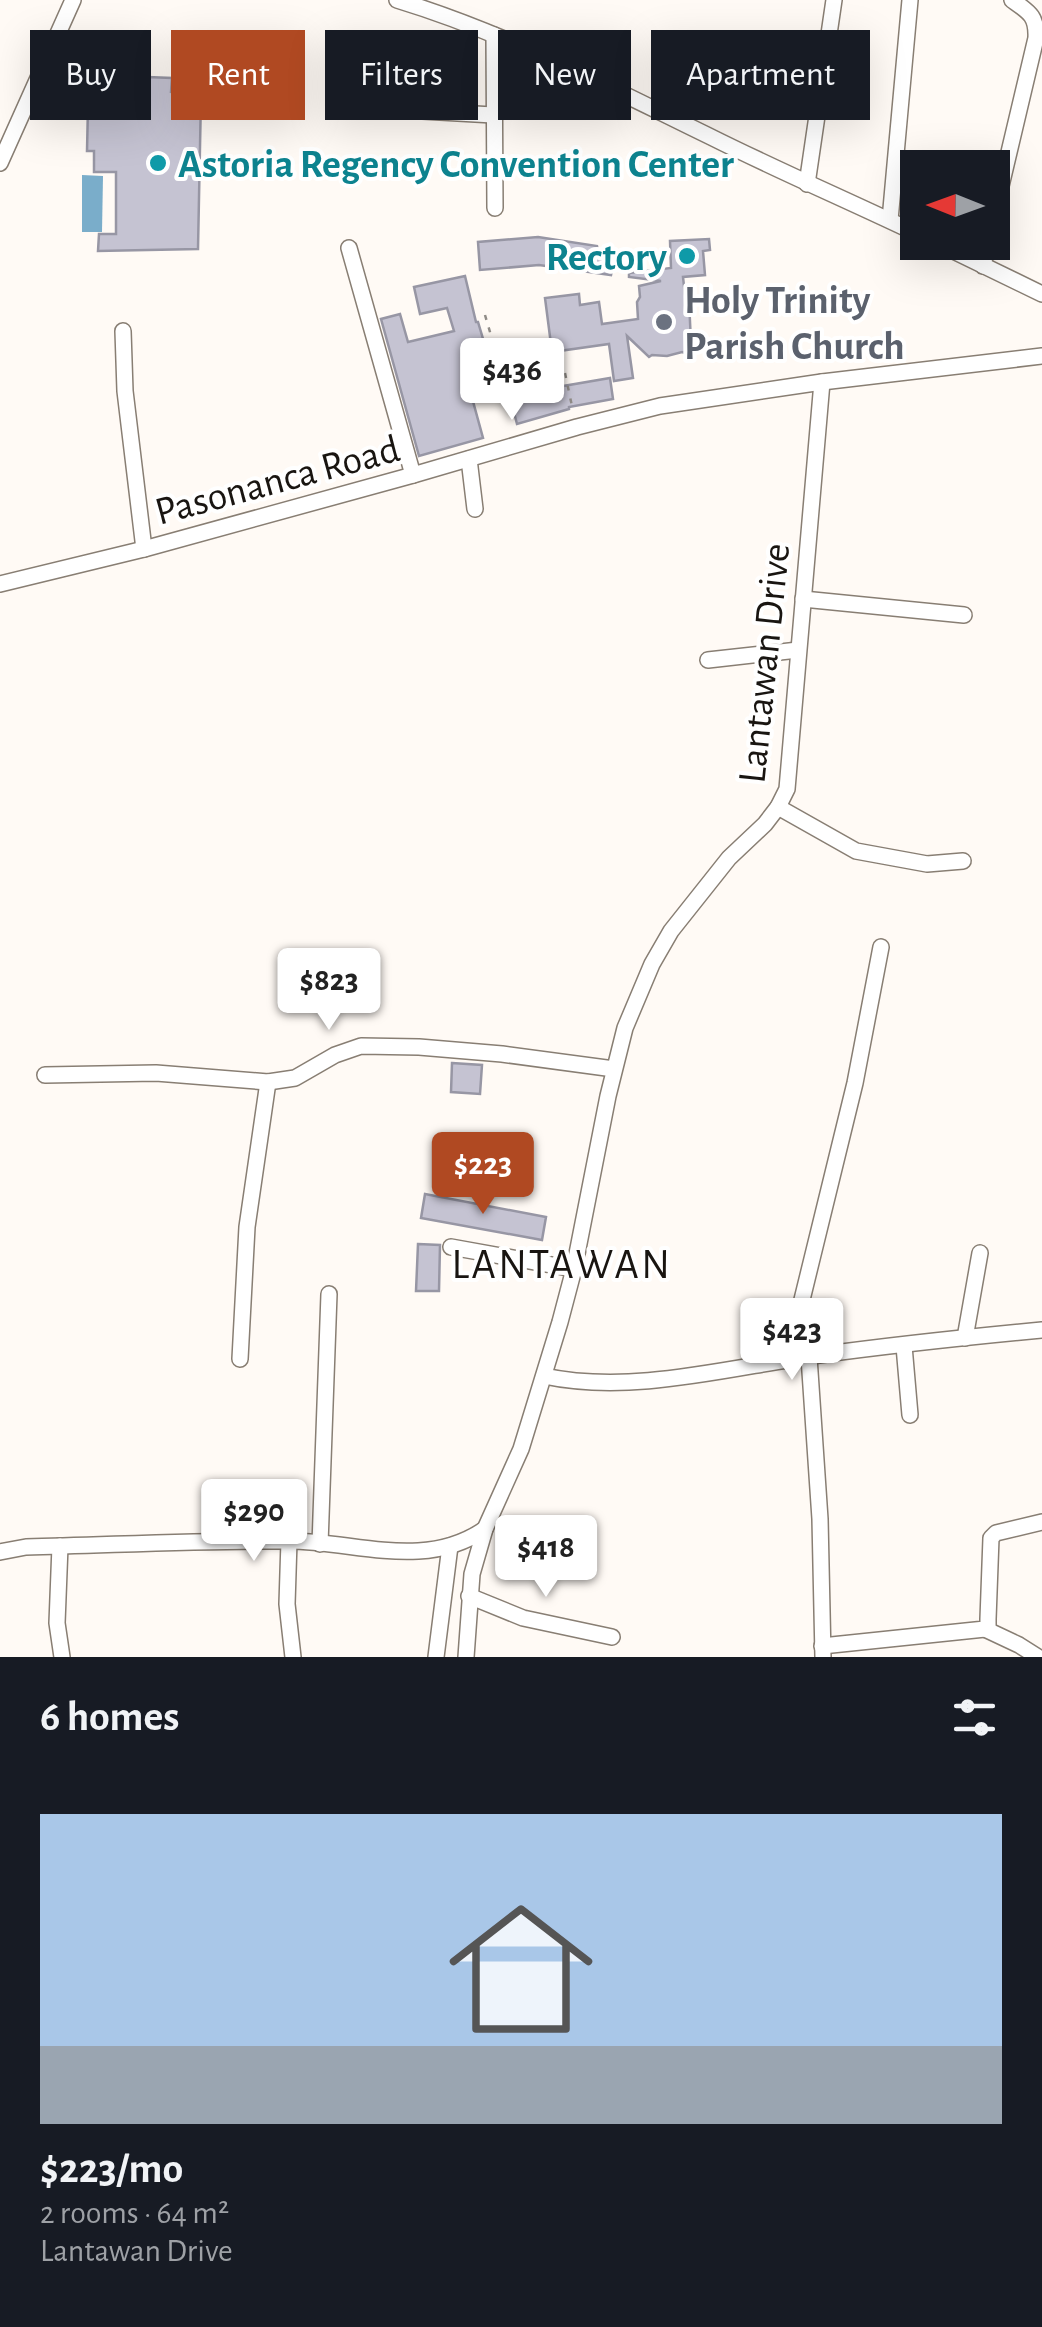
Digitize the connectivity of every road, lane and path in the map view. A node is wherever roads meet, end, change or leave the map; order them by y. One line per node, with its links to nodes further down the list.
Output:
1 (72, 0): 10 (street)
2 (400, 0): 6 (street)
3 (834, 0): 11 (street)
4 (910, 0): 13 (street)
5 (1012, 0): 9 (street)
6 (494, 35): 8 (street); 11 (street)
7 (478, 114): 8 (street)
8 (493, 115): 12 (street)
9 (1010, 150)
10 (0, 164)
11 (807, 184): 13 (street)
12 (495, 208)
13 (890, 220): 14 (street)
14 (900, 225)
15 (349, 248): 28 (street)
16 (971, 260): 18 (street)
17 (984, 260): 18 (street)
18 (983, 266): 19 (street)
19 (1042, 294)
20 (485, 315): 25 (path)
21 (123, 330): 30 (street)
22 (1042, 356): 24 (street, Pasonanca Road)
23 (565, 373): 26 (path)
24 (822, 382): 27 (street, Pasonanca Road); 32 (street, Lantawan Drive)
25 (506, 390)
26 (574, 414)
27 (469, 459): 28 (street, Pasonanca Road); 29 (street)
28 (413, 475): 30 (street, Pasonanca Road)
29 (475, 509)
30 (144, 549): 31 (street, Pasonanca Road)
31 (0, 584)
32 (803, 599): 33 (street); 34 (street, Lantawan Drive)
33 (964, 615)
34 (798, 650): 35 (street); 36 (street, Lantawan Drive)
35 (708, 660)
36 (778, 807): 37 (street); 39 (street, Lantawan Drive)
37 (963, 861)
38 (881, 947): 51 (street)
39 (614, 1069): 41 (street); 44 (street, Lantawan Drive)
40 (45, 1075): 41 (street)
41 (268, 1082): 50 (street)
42 (451, 1247): 44 (street)
43 (980, 1252): 47 (street)
44 (574, 1269): 52 (street, Lantawan Drive)
45 (329, 1294): 57 (street)
46 (1042, 1330): 47 (street)
47 (964, 1338): 48 (street)
48 (904, 1346): 49 (street); 53 (street)
49 (810, 1357): 51 (street); 64 (street)
50 (240, 1360)
51 (787, 1361): 52 (street)
52 (544, 1376): 55 (street, Lantawan Drive)
53 (910, 1415)
54 (1042, 1522): 62 (street)
55 (485, 1529): 59 (street); 61 (street, Lantawan Drive)
56 (289, 1541): 57 (street); 58 (street); 66 (street)
57 (320, 1544): 59 (street)
58 (60, 1546): 60 (street); 65 (street)
59 (450, 1546): 67 (street)
60 (0, 1552)
61 (469, 1596): 63 (street); 68 (street, Lantawan Drive)
62 (985, 1630): 64 (street); 69 (street)
63 (612, 1637)
64 (823, 1651)
65 (62, 1657)
66 (294, 1657)
67 (436, 1657)
68 (466, 1657)
69 (1038, 1657)

